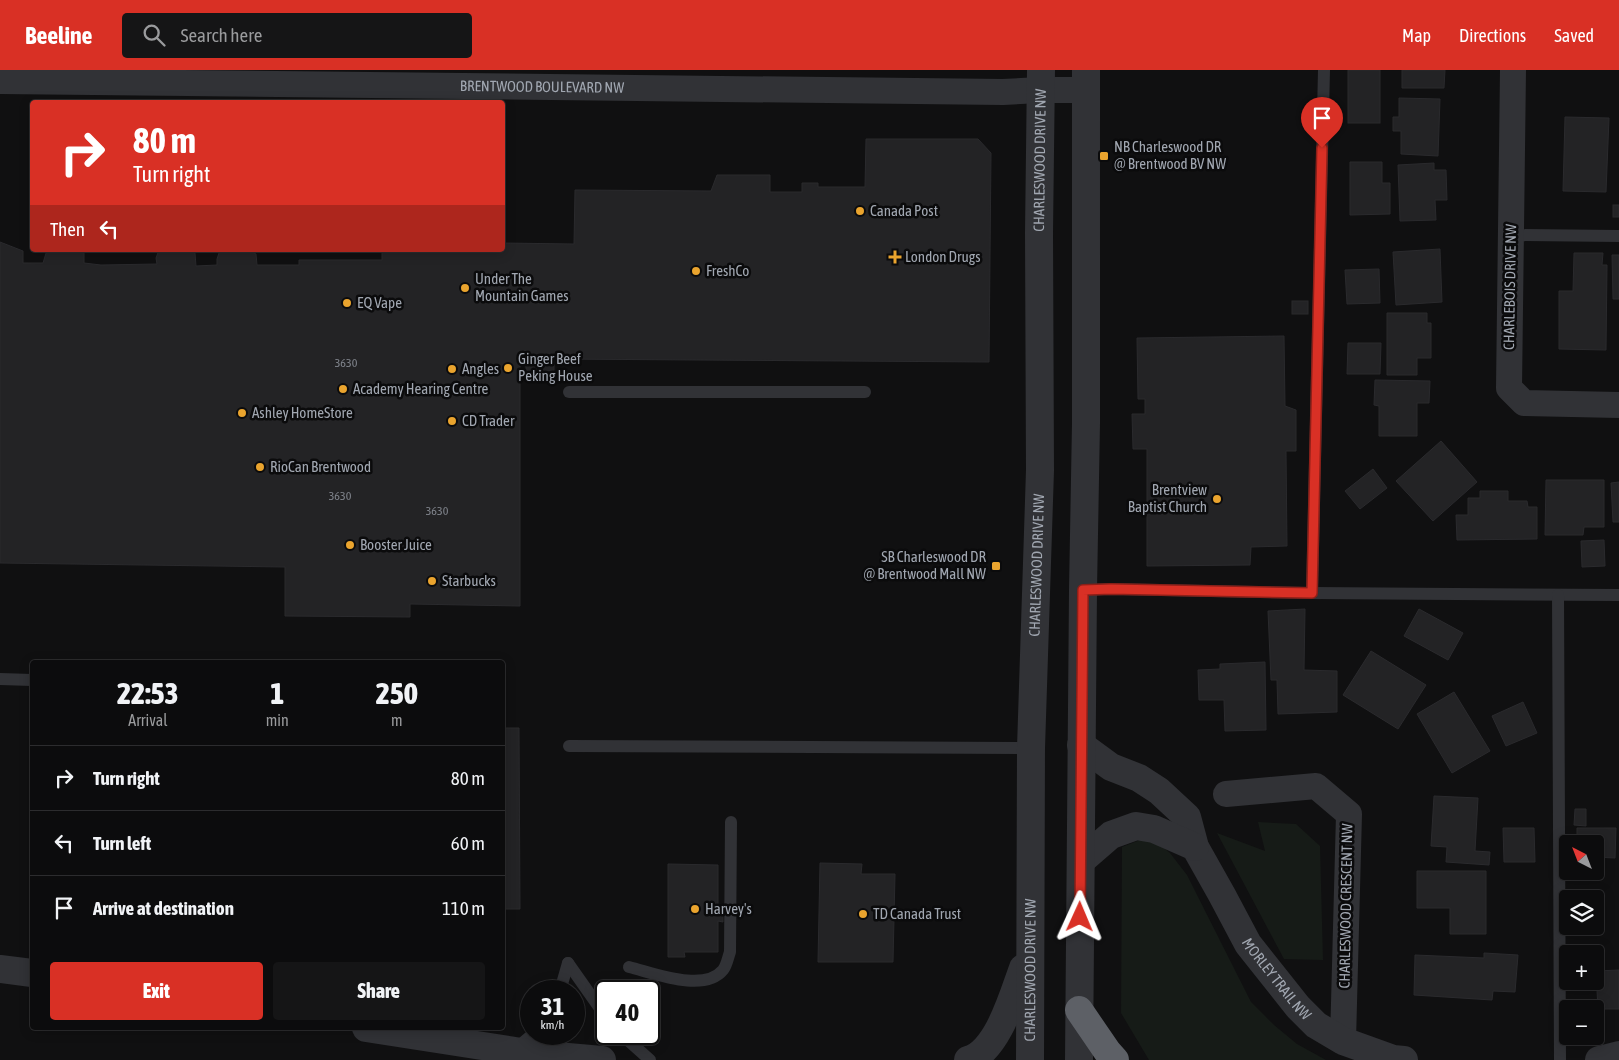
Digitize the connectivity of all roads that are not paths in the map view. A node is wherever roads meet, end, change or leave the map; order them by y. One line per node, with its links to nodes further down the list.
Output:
1 (1324, 70): 12 (lane)
2 (1513, 70): 6 (street, CHARLEBOIS DRIVE NW)
3 (1041, 80): 4 (street, BRENTWOOD BOULEVARD NW); 5 (street, BRENTWOOD BOULEVARD NW); 19 (street, CHARLESWOOD DRIVE NW)
4 (1086, 80): 11 (street)
5 (0, 81)
6 (1511, 235): 7 (lane); 10 (street, CHARLEBOIS DRIVE NW)
7 (1619, 236)
8 (570, 392): 9 (lane)
9 (865, 392)
10 (1619, 405)
11 (1083, 590): 12 (lane); 17 (street)
12 (1312, 593): 13 (lane)
13 (1558, 595): 14 (lane); 46 (lane)
14 (1619, 595)
15 (0, 680): 16 (lane)
16 (30, 680)
17 (1081, 745): 22 (street, MORLEY TRAIL NW); 23 (street)
18 (569, 746): 19 (lane)
19 (1031, 748): 24 (street, CHARLESWOOD DRIVE NW)
20 (1226, 794): 34 (street, CHARLESWOOD CRESCENT NW)
21 (731, 822): 25 (lane)
22 (1194, 847): 23 (street); 34 (street, MORLEY TRAIL NW)
23 (1081, 861): 32 (street)
24 (1030, 948): 41 (street); 42 (street, CHARLESWOOD DRIVE NW)
25 (629, 967)
26 (0, 969): 27 (street)
27 (30, 973)
28 (563, 980): 29 (lane)
29 (580, 980)
30 (585, 987): 31 (lane)
31 (595, 1001)
32 (1079, 1010): 43 (street); 44 (highway)
33 (379, 1030): 37 (street)
34 (1343, 1041): 45 (street, MORLEY TRAIL NW)
35 (520, 1045): 37 (lane)
36 (633, 1045): 40 (lane)
37 (512, 1051): 39 (street)
38 (1619, 1055): 47 (street)
39 (602, 1060)
40 (650, 1060)
41 (968, 1060)
42 (1030, 1060)
43 (1080, 1060)
44 (1115, 1060)
45 (1404, 1060)
46 (1560, 1060)
47 (1599, 1060)

